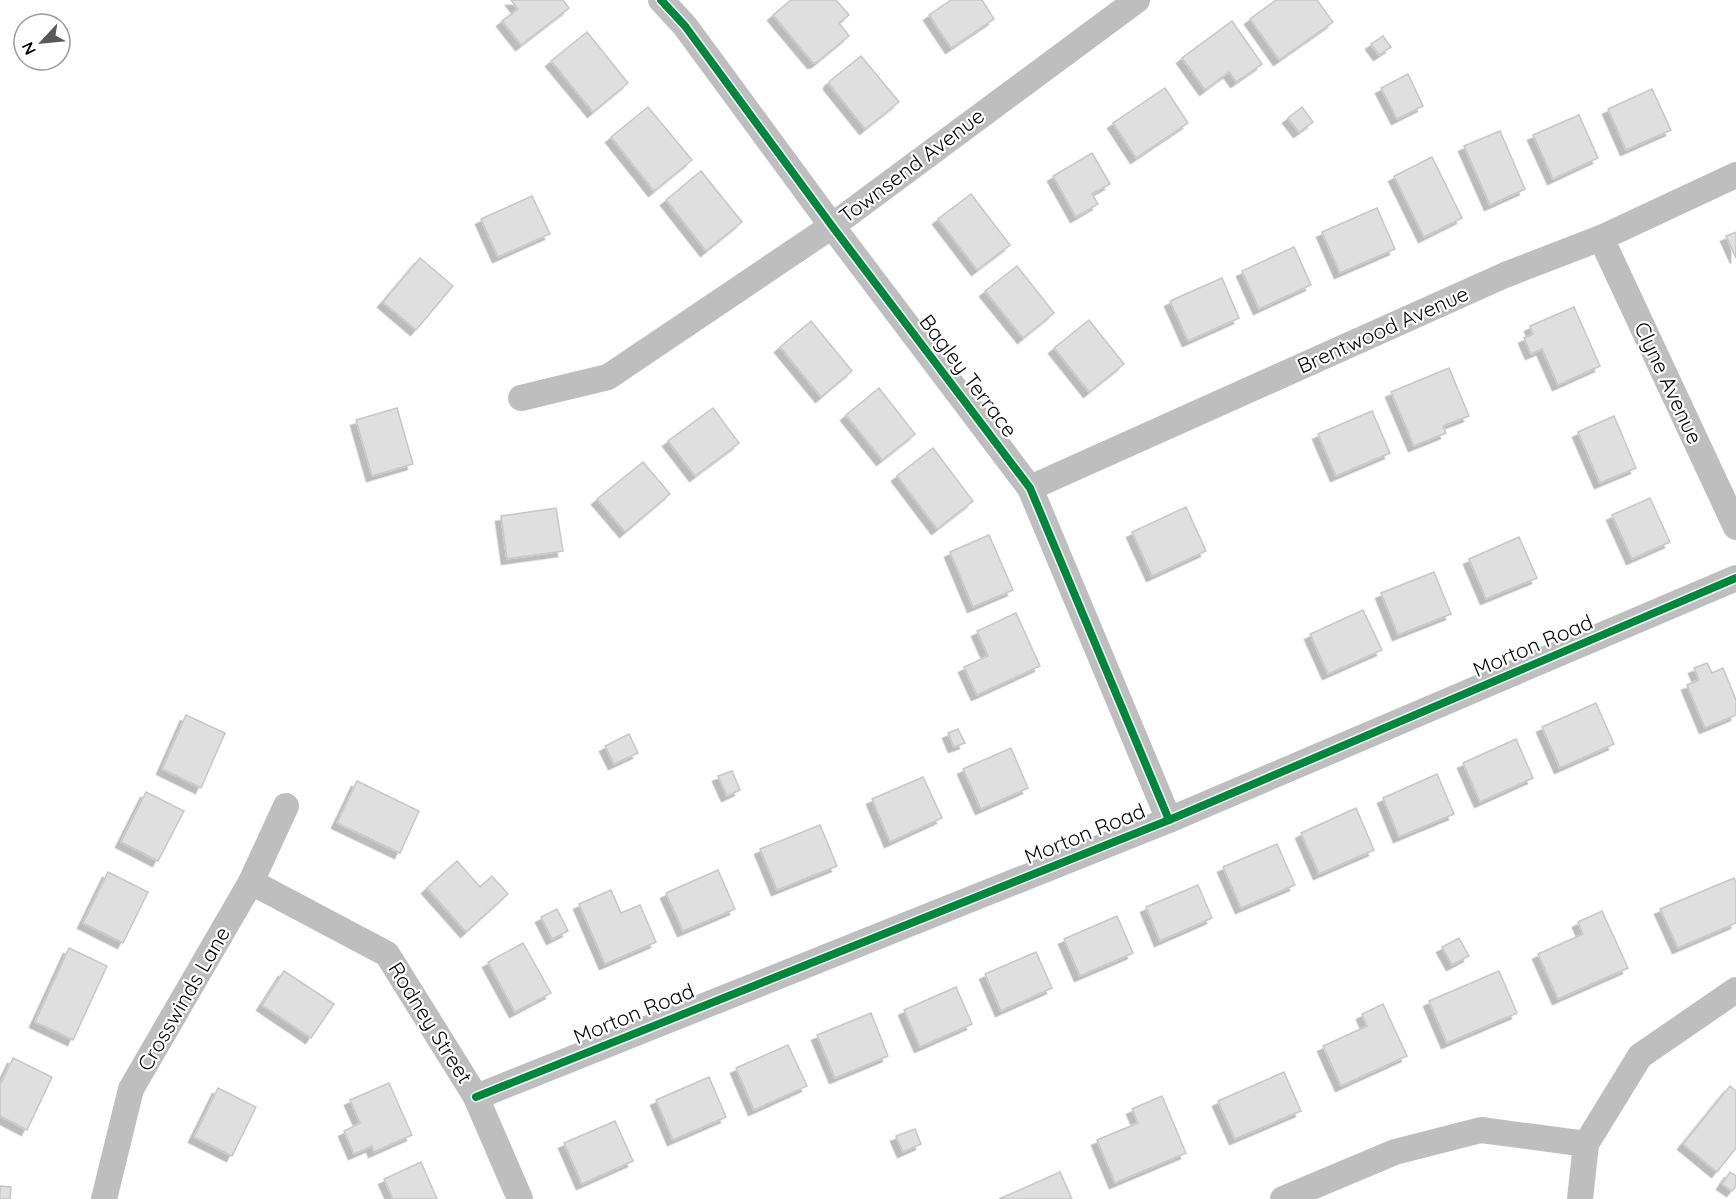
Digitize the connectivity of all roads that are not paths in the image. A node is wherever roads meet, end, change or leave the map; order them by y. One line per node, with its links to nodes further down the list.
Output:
1 (661, 0): 4 (street, Bagley Terrace)
2 (1137, 0): 4 (street, Townsend Avenue)
3 (1736, 175): 5 (street, Brentwood Avenue)
4 (832, 226): 6 (street, Townsend Avenue); 7 (street, Bagley Terrace)
5 (1600, 238): 7 (street, Brentwood Avenue); 8 (street, Clyne Avenue)
6 (521, 398)
7 (1030, 488): 11 (street, Bagley Terrace)
8 (1736, 527)
9 (1736, 578): 11 (street, Morton Road)
10 (286, 806): 12 (street, Crosswinds Lane)
11 (1169, 820): 14 (street, Morton Road)
12 (251, 882): 14 (street, Rodney Street); 16 (street, Crosswinds Lane)
13 (1736, 990): 15 (street)
14 (476, 1096): 17 (street, Rodney Street)
15 (1586, 1144): 18 (street); 19 (street)
16 (104, 1199)
17 (520, 1199)
18 (1284, 1199)
19 (1580, 1199)

